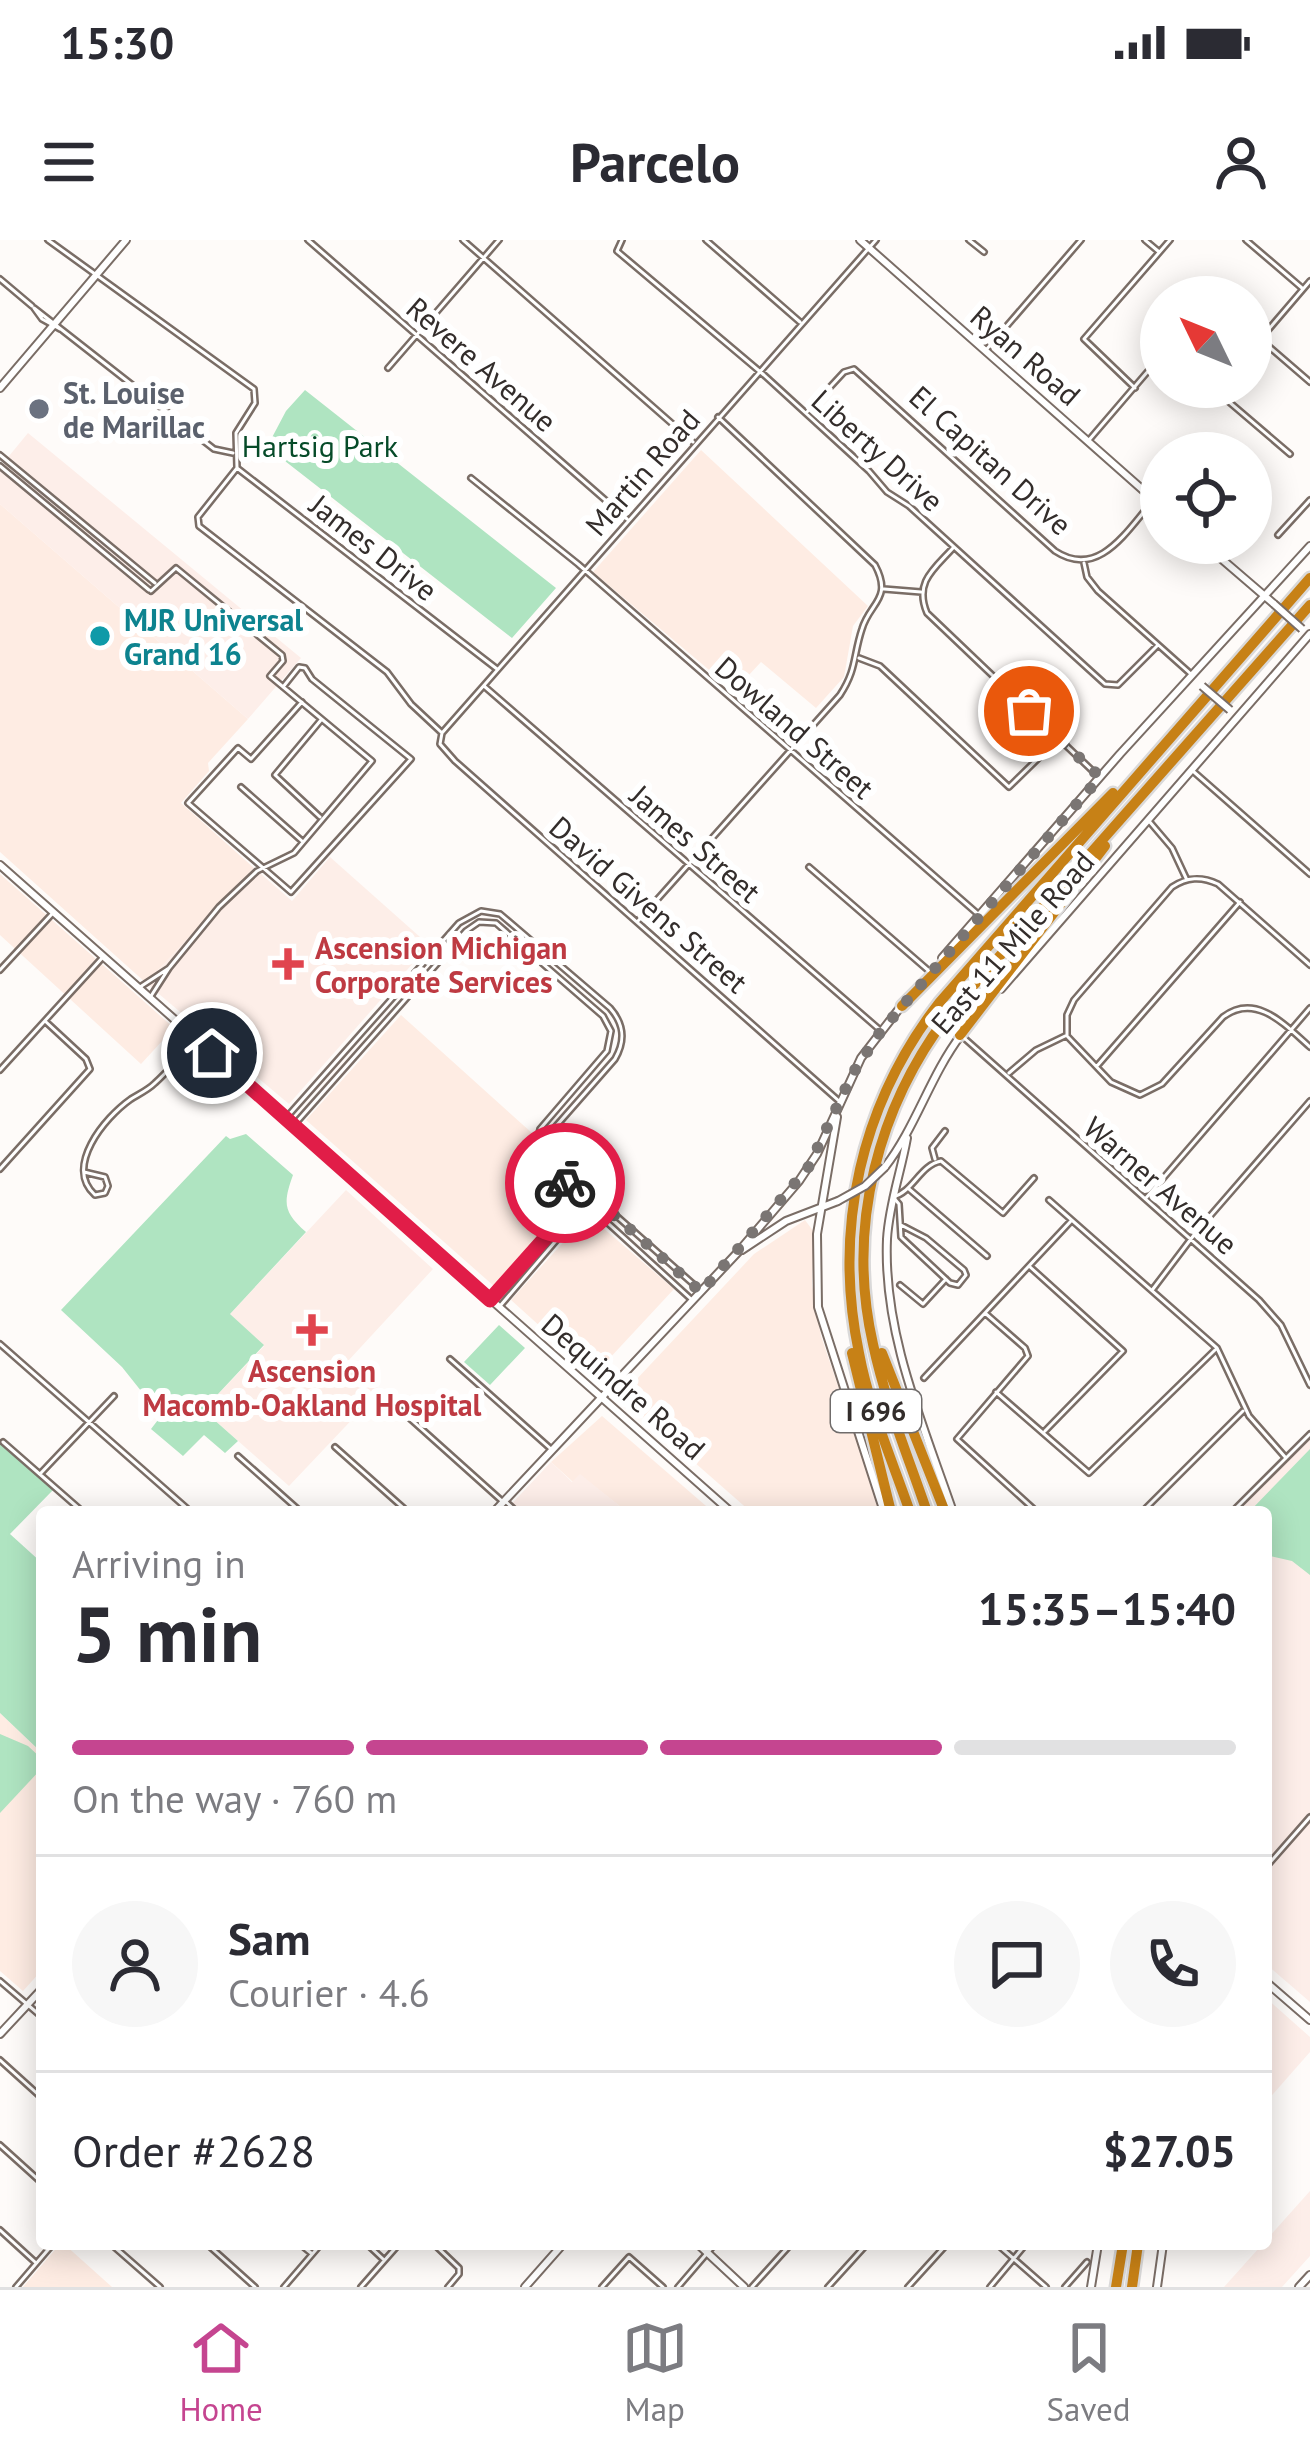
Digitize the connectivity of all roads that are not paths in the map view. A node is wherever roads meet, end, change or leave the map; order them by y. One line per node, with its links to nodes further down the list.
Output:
1 (48, 240): 17 (street)
2 (71, 240): 17 (street)
3 (127, 240): 21 (main road)
4 (308, 240): 28 (street, Revere Avenue)
5 (463, 240): 20 (street)
6 (499, 240): 20 (street)
7 (622, 240): 32 (street, Liberty Drive)
8 (706, 240): 25 (street)
9 (860, 240): 16 (main road, Ryan Road)
10 (876, 240): 16 (street, Martin Road)
11 (1081, 240): 30 (street)
12 (1145, 240): 19 (street)
13 (1170, 240): 19 (street)
14 (1246, 240): 24 (street)
15 (971, 241): 18 (street)
16 (869, 248): 25 (street, Martin Road); 30 (main road, Ryan Road)
17 (62, 250): 21 (street)
18 (984, 252)
19 (1159, 252): 36 (street)
20 (484, 258): 28 (street); 41 (street)
21 (96, 275): 27 (main road); 42 (street)
22 (0, 279): 27 (street)
23 (1310, 281): 24 (street)
24 (1303, 290): 26 (street)
25 (801, 323): 32 (street, Martin Road)
26 (1272, 325)
27 (56, 326): 35 (main road); 42 (street)
28 (417, 335): 31 (street); 56 (street, Revere Avenue)
29 (1272, 349): 34 (street)
30 (985, 351): 40 (main road, Ryan Road)
31 (388, 368)
32 (758, 371): 38 (street, Liberty Drive); 39 (street, Martin Road)
33 (1140, 382): 36 (street)
34 (1310, 382)
35 (0, 388)
36 (1135, 388): 40 (street)
37 (1240, 408): 43 (street)
38 (806, 413): 61 (street, Liberty Drive); 63 (street, El Capitan Drive)
39 (718, 417): 41 (street, Martin Road); 68 (street)
40 (1088, 442): 52 (main road, Ryan Road)
41 (694, 443): 56 (street, Martin Road)
42 (235, 453): 47 (street)
43 (1290, 454)
44 (0, 455): 46 (street)
45 (0, 466): 48 (street)
46 (14, 467): 48 (street); 50 (street)
47 (237, 467): 75 (street, James Drive); 83 (street, David Givens Street)
48 (9, 474): 51 (street)
49 (471, 478): 65 (street, Dowland Street)
50 (31, 481): 51 (street); 55 (street)
51 (26, 487): 57 (street)
52 (1140, 487)
53 (1310, 500): 58 (street)
54 (1140, 519): 63 (street)
55 (79, 520): 57 (street); 60 (street)
56 (628, 520): 65 (street, Martin Road)
57 (73, 526): 62 (street)
58 (1278, 535)
59 (1310, 546): 70 (main road, East 11 Mile Road)
60 (111, 547): 62 (street); 67 (street)
61 (955, 547): 69 (street); 73 (street, Liberty Drive)
62 (106, 554): 67 (street)
63 (1084, 561): 73 (street, El Capitan Drive)
64 (1227, 564): 70 (main road)
65 (583, 571): 75 (street, Martin Road); 85 (street, Dowland Street)
66 (1310, 578): 79 (highway, I 696)
67 (156, 584): 77 (street)
68 (882, 589): 69 (street); 74 (street)
69 (921, 592): 84 (street)
70 (1264, 596): 72 (main road, bridge); 76 (main road, East 11 Mile Road)
71 (1310, 604): 86 (highway, I 696)
72 (1308, 634): 81 (main road, East 11 Mile Road)
73 (1158, 645): 76 (street, El Capitan Drive)
74 (858, 658): 84 (street); 85 (street)
75 (497, 669): 78 (street, Martin Road)
76 (1192, 676): 81 (main road, El Capitan Drive, bridge); 88 (main road, East 11 Mile Road)
77 (283, 686): 80 (street); 96 (street)
78 (483, 686): 83 (street, Martin Road); 93 (street, James Street)
79 (1203, 700): 119 (highway); 182 (highway, I 696)
80 (302, 702): 82 (street); 96 (street)
81 (1244, 710): 87 (main road, East 11 Mile Road)
82 (322, 719): 90 (street); 90 (street)
83 (442, 733): 102 (street, David Givens Street)
84 (1058, 738): 88 (street)
85 (790, 750): 93 (street); 101 (street, Dowland Street)
86 (1174, 758): 125 (highway); 174 (highway, I 696)
87 (1192, 770): 91 (main road, East 11 Mile Road); 97 (street)
88 (1100, 777): 101 (main road, East 11 Mile Road)
89 (241, 787): 92 (street)
90 (322, 820): 92 (street)
91 (1148, 820): 98 (street); 125 (main road, East 11 Mile Road)
92 (303, 842): 96 (street)
93 (688, 864): 102 (street); 124 (street, James Street)
94 (0, 865): 100 (main road, Dequindre Road)
95 (809, 867): 111 (street)
96 (260, 869): 108 (street)
97 (1310, 874)
98 (1186, 879): 99 (street); 126 (street)
99 (1240, 902): 107 (street); 132 (street)
100 (53, 912): 105 (main road, Dequindre Road); 109 (street)
101 (980, 915): 111 (main road, East 11 Mile Road)
102 (638, 921): 137 (street, David Givens Street)
103 (514, 923): 104 (street); 106 (street); 112 (street)
104 (507, 931): 110 (street); 114 (street)
105 (104, 957): 116 (main road, Dequindre Road); 122 (street)
106 (558, 962): 110 (street); 115 (street)
107 (1310, 964)
108 (169, 968): 116 (street); 117 (street)
109 (0, 970)
110 (551, 970): 113 (street)
111 (930, 972): 119 (main road, East 11 Mile Road)
112 (412, 976): 114 (street); 128 (street)
113 (564, 982): 115 (street); 120 (street)
114 (419, 983): 129 (street)
115 (583, 984): 118 (street)
116 (138, 988): 117 (main road, Dequindre Road)
117 (149, 998): 127 (main road, Dequindre Road)
118 (602, 1001): 120 (street); 134 (street)
119 (902, 1006): 124 (main road, East 11 Mile Road)
120 (594, 1008): 131 (street)
121 (1310, 1008): 123 (street)
122 (45, 1021): 133 (street); 146 (street)
123 (1291, 1030): 130 (street); 132 (street); 157 (street)
124 (881, 1031): 137 (main road, East 11 Mile Road)
125 (961, 1035): 135 (street, Warner Avenue); 143 (main road, East 11 Mile Road)
126 (1067, 1036): 132 (street); 135 (street)
127 (194, 1037): 140 (main road, Dequindre Road); 147 (street)
128 (357, 1038): 129 (street); 140 (street)
129 (365, 1046): 141 (street)
130 (1310, 1047)
131 (596, 1064): 134 (street); 138 (street)
132 (1095, 1067)
133 (0, 1070)
134 (604, 1071): 139 (street)
135 (1006, 1076): 157 (street, Warner Avenue)
136 (1310, 1101): 167 (street)
137 (840, 1102): 153 (main road); 170 (main road, East 11 Mile Road)
138 (558, 1107): 139 (street); 148 (street)
139 (565, 1115): 145 (street)
140 (286, 1118): 141 (main road, Dequindre Road)
141 (294, 1125): 179 (main road, Dequindre Road)
142 (945, 1131): 144 (street)
143 (908, 1132): 155 (main road); 159 (main road, East 11 Mile Road, bridge)
144 (936, 1160): 150 (street); 152 (street)
145 (560, 1168): 148 (street); 149 (street)
146 (0, 1169)
147 (85, 1172): 147 (street)
148 (551, 1174): 151 (street)
149 (572, 1178): 151 (street); 154 (street)
150 (1034, 1178)
151 (564, 1186): 156 (street)
152 (908, 1188): 155 (street); 171 (street)
153 (824, 1189): 159 (main road); 161 (main road)
154 (592, 1196): 160 (street); 166 (street)
155 (892, 1197): 164 (street); 216 (main road)
156 (580, 1199): 160 (street); 179 (street)
157 (1145, 1199): 167 (street, Warner Avenue)
158 (1049, 1200): 163 (street)
159 (838, 1201): 161 (main road, East 11 Mile Road)
160 (587, 1206): 168 (street); 181 (street)
161 (821, 1207): 162 (main road, East 11 Mile Road); 165 (main road)
162 (800, 1215): 165 (main road); 170 (main road, East 11 Mile Road)
163 (1072, 1220): 173 (street); 177 (street)
164 (901, 1226): 175 (street); 175 (street)
165 (817, 1234): 211 (main road)
166 (640, 1239): 168 (street); 169 (street)
167 (1192, 1239): 177 (street); 188 (street, Warner Avenue)
168 (635, 1248): 172 (street)
169 (654, 1251): 172 (street); 178 (street)
170 (739, 1251): 178 (main road, East 11 Mile Road)
171 (987, 1256)
172 (648, 1260): 180 (street)
173 (1029, 1266): 183 (street); 195 (street)
174 (864, 1278): 214 (highway, I 696); 215 (highway)
175 (946, 1279): 176 (street)
176 (899, 1285)
177 (1152, 1291): 185 (street)
178 (701, 1292): 180 (main road, East 11 Mile Road)
179 (490, 1300): 181 (main road, Dequindre Road)
180 (693, 1300): 192 (main road, East 11 Mile Road)
181 (499, 1307): 192 (main road, Dequindre Road)
182 (851, 1308): 212 (highway); 213 (highway, I 696)
183 (985, 1313): 187 (street); 189 (street)
184 (0, 1344): 194 (street)
185 (1216, 1348): 193 (street); 195 (street)
186 (450, 1359): 199 (street)
187 (924, 1378)
188 (1310, 1385)
189 (996, 1392): 195 (street); 217 (street)
190 (113, 1396): 194 (street)
191 (386, 1397): 203 (street)
192 (601, 1399): 199 (main road, East 11 Mile Road); 210 (main road, Dequindre Road)
193 (1246, 1409): 201 (street); 218 (street)
194 (89, 1422): 202 (street); 205 (street)
195 (1043, 1433)
196 (1310, 1434): 201 (street)
197 (3, 1442): 202 (street)
198 (334, 1447): 207 (street)
199 (552, 1450): 203 (main road, East 11 Mile Road)
200 (238, 1456): 206 (street)
201 (1286, 1458): 219 (street)
202 (40, 1474): 204 (street)
203 (504, 1501): 208 (main road, East 11 Mile Road); 209 (street)
204 (76, 1506)
205 (184, 1506)
206 (294, 1506)
207 (401, 1506)
208 (499, 1506)
209 (510, 1506)
210 (717, 1506)
211 (885, 1506)
212 (886, 1506)
213 (908, 1506)
214 (925, 1506)
215 (946, 1506)
216 (947, 1506)
217 (1031, 1506)
218 (1148, 1506)
219 (1238, 1506)
220 (1310, 1816): 221 (street)
221 (1272, 1860)
222 (0, 1981): 225 (street)
223 (1272, 1987): 227 (main road)
224 (36, 1996): 225 (main road)
225 (28, 2005): 226 (street); 228 (main road)
226 (36, 2012)
227 (1310, 2020)
228 (0, 2034)
229 (0, 2060): 230 (street)
230 (36, 2093)
231 (0, 2145): 232 (street)
232 (36, 2177)
233 (0, 2230): 259 (street)
234 (48, 2250): 259 (street)
235 (118, 2250): 261 (street)
236 (214, 2250): 262 (street)
237 (307, 2250): 255 (street)
238 (316, 2250): 255 (street)
239 (374, 2250): 257 (street)
240 (394, 2250): 257 (street)
241 (441, 2250): 265 (street)
242 (558, 2250): 266 (main road)
243 (704, 2250): 254 (main road)
244 (710, 2250): 254 (street)
245 (785, 2250): 270 (street)
246 (862, 2250): 271 (street)
247 (941, 2250): 272 (street)
248 (1005, 2250): 256 (street)
249 (1022, 2250): 256 (street)
250 (1097, 2250): 276 (main road)
251 (1122, 2250): 277 (highway)
252 (1137, 2250): 278 (highway)
253 (1162, 2250): 279 (main road)
254 (707, 2253): 269 (street); 270 (main road)
255 (312, 2254): 263 (street)
256 (1015, 2259): 273 (street); 274 (street)
257 (385, 2260): 264 (street)
258 (1087, 2262): 275 (street)
259 (37, 2263): 260 (street)
260 (16, 2287)
261 (160, 2287)
262 (255, 2287)
263 (284, 2287)
264 (362, 2287)
265 (448, 2287)
266 (525, 2287)
267 (602, 2287): 268 (street)
268 (663, 2287)
269 (678, 2287)
270 (748, 2287)
271 (828, 2287)
272 (908, 2287)
273 (990, 2287)
274 (1046, 2287)
275 (1065, 2287)
276 (1091, 2287)
277 (1116, 2287)
278 (1132, 2287)
279 (1157, 2287)

